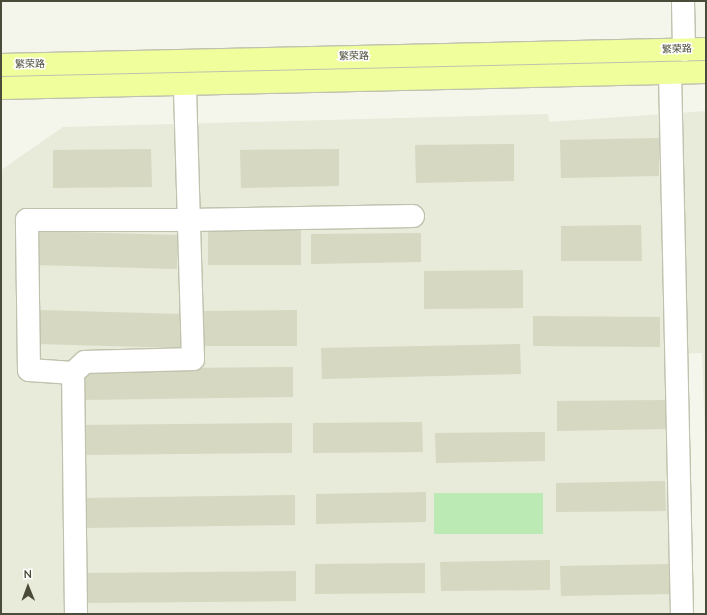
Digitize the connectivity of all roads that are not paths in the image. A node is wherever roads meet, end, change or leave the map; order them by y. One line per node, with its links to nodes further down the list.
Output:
1 (683, 1): 3 (street)
2 (706, 49): 3 (main road, 繁荣路)
3 (684, 50): 4 (main road, 繁荣路)
4 (1, 65)
5 (706, 72): 6 (main road)
6 (670, 73): 7 (main road); 13 (street)
7 (185, 84): 8 (main road); 10 (street)
8 (1, 88)
9 (413, 216): 10 (street)
10 (189, 220): 11 (street); 11 (street)
11 (73, 374): 12 (street)
12 (76, 614)
13 (682, 614)

